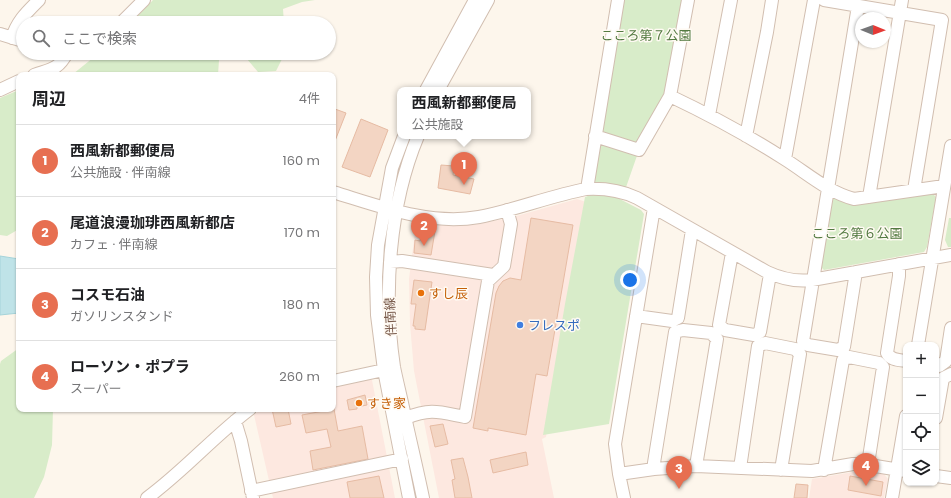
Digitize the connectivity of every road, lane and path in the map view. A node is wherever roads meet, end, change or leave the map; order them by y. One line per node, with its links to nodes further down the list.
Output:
1 (39, 0): 14 (street)
2 (144, 0): 15 (street)
3 (475, 0): 21 (street)
4 (488, 0): 22 (street)
5 (618, 0): 26 (street)
6 (688, 0): 24 (street)
7 (731, 0): 25 (street)
8 (772, 0): 27 (street)
9 (814, 0): 31 (street)
10 (824, 0): 12 (street)
11 (902, 0): 13 (street)
12 (858, 6): 13 (street); 35 (street)
13 (900, 13): 36 (street); 38 (street)
14 (23, 16)
15 (128, 16)
16 (0, 34): 17 (street)
17 (16, 38)
18 (63, 60): 19 (street)
19 (43, 72)
20 (16, 82): 23 (street)
21 (428, 87)
22 (440, 87)
23 (0, 90)
24 (670, 96): 25 (street); 26 (street)
25 (709, 115): 27 (street)
26 (595, 136): 34 (street)
27 (746, 136): 31 (street)
28 (403, 139): 40 (street, 伴南線)
29 (417, 139): 40 (street, 伴南線)
30 (951, 146): 32 (street)
31 (785, 159): 35 (street)
32 (949, 166): 33 (street)
33 (944, 186): 36 (street); 45 (street)
34 (587, 189): 39 (street); 41 (street)
35 (828, 189): 38 (street); 51 (street)
36 (914, 190): 38 (street)
37 (336, 193): 40 (street)
38 (869, 197)
39 (654, 208): 42 (street); 52 (street)
40 (391, 210): 41 (street); 46 (street, 伴南線); 57 (street, 伴南線)
41 (507, 210): 50 (street)
42 (692, 230): 43 (street); 52 (street)
43 (732, 253): 49 (street); 49 (street)
44 (951, 255): 45 (street)
45 (932, 258): 47 (street); 54 (street)
46 (390, 262): 50 (street); 62 (street, 伴南線)
47 (899, 264): 48 (street); 55 (street)
48 (856, 272): 51 (street); 51 (street)
49 (770, 274): 51 (street)
50 (493, 275): 62 (street)
51 (812, 280)
52 (636, 316): 73 (street)
53 (951, 328): 56 (street)
54 (918, 342)
55 (903, 361)
56 (939, 366)
57 (384, 370): 59 (street); 65 (street, 伴南線)
58 (951, 374): 61 (street)
59 (336, 380)
60 (246, 412): 63 (street)
61 (937, 414)
62 (406, 418): 79 (street, 伴南線)
63 (235, 421): 76 (street); 77 (street)
64 (903, 450): 72 (street)
65 (402, 459): 76 (street); 78 (street, 伴南線)
66 (868, 464): 71 (street); 71 (street); 72 (street)
67 (696, 466): 68 (street); 69 (street); 69 (street)
68 (740, 468): 70 (street); 70 (street)
69 (653, 469): 73 (street)
70 (781, 470): 71 (street)
71 (824, 470)
72 (902, 470): 81 (street)
73 (619, 474): 80 (street)
74 (939, 476): 75 (street)
75 (951, 478)
76 (252, 494)
77 (147, 498)
78 (409, 498)
79 (423, 498)
80 (624, 498)
81 (892, 498)

